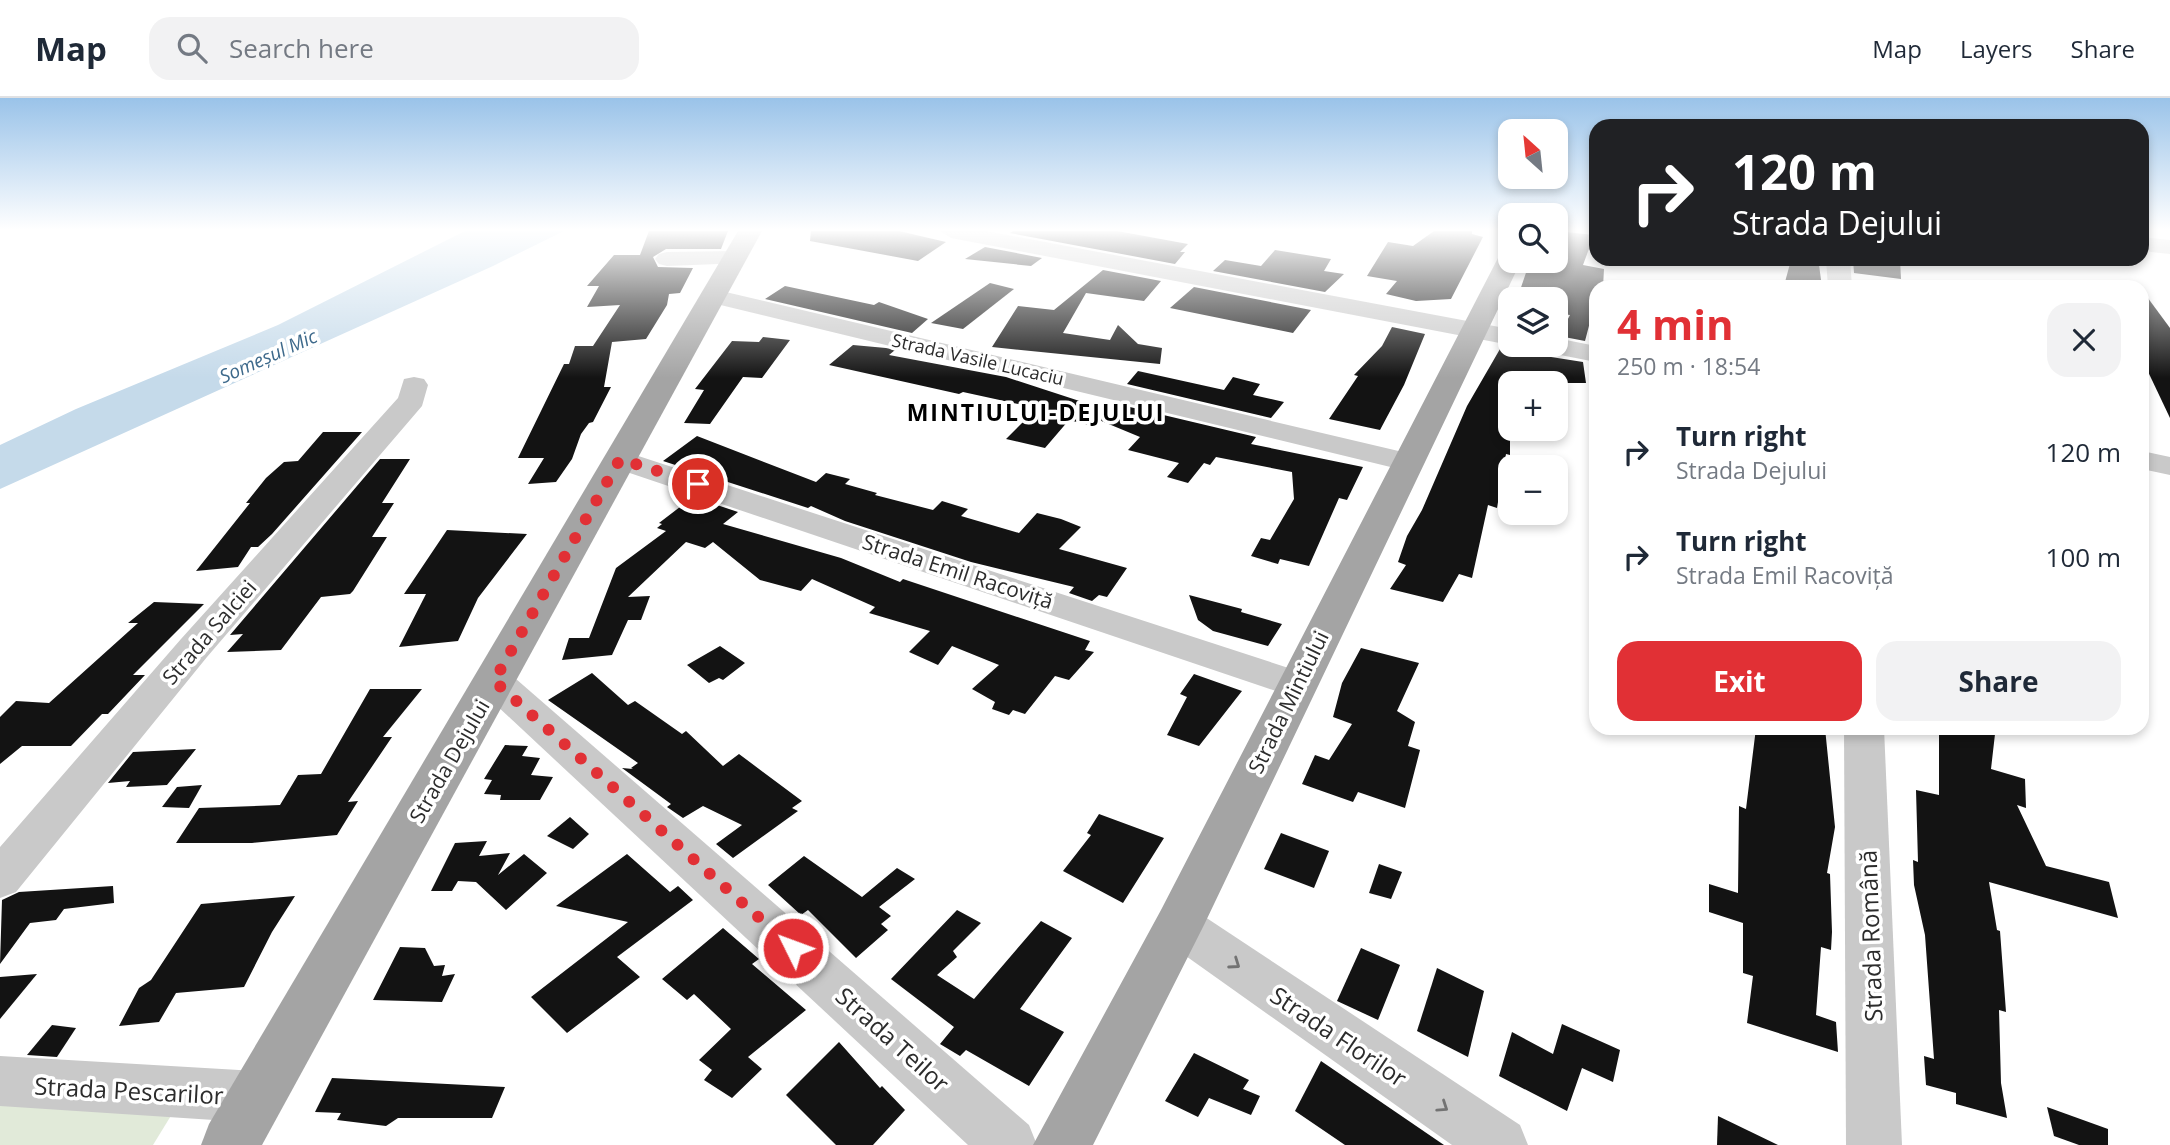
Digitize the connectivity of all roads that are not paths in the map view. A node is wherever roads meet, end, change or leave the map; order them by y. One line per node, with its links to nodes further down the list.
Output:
1 (722, 280): 4 (main road, Strada Dejului)
2 (1208, 280): 5 (street)
3 (1505, 280): 5 (main road, Strada Mintiului)
4 (713, 296): 9 (main road, Strada Dejului); 10 (street, Strada Vasile Lucaciu)
5 (1492, 334): 10 (main road, Strada Mintiului)
6 (1568, 349): 7 (street)
7 (1589, 353)
8 (414, 385): 16 (street, Strada Salciei)
9 (620, 459): 13 (main road, Strada Dejului); 14 (street, Strada Emil Racoviță)
10 (1407, 462): 14 (main road, Strada Mintiului)
11 (2149, 462): 12 (street)
12 (2170, 466)
13 (494, 681): 19 (main road, Strada Dejului); 21 (street, Strada Teilor)
14 (1296, 684): 17 (main road, Strada Mintiului)
15 (1864, 735): 24 (street, Strada Română)
16 (0, 879)
17 (1180, 925): 22 (main road, Strada Mintiului); 23 (street, Strada Florilor, one-way to 23)
18 (0, 1081): 19 (street, Strada Pescarilor)
19 (258, 1097): 20 (main road, Strada Dejului)
20 (230, 1145)
21 (1009, 1145)
22 (1062, 1145)
23 (1500, 1145)
24 (1874, 1145)

